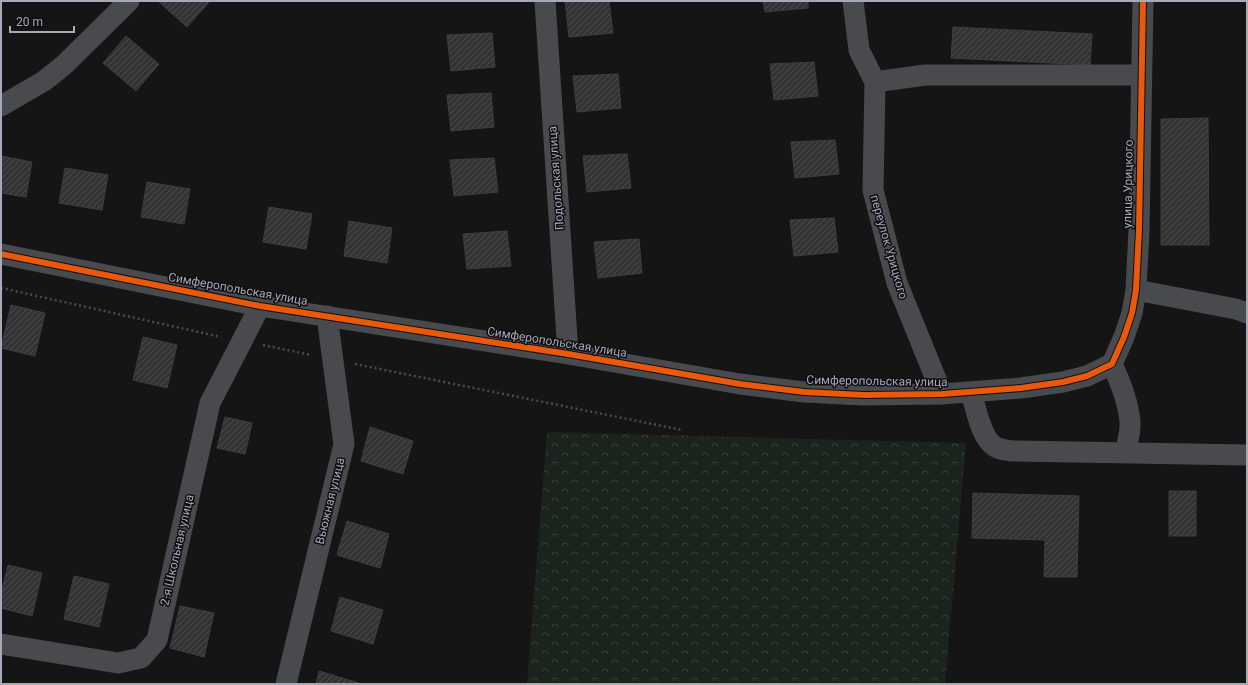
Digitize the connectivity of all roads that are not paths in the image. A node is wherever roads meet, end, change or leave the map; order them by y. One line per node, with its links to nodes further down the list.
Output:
1 (130, 1): 7 (street)
2 (545, 1): 13 (street, Подольская улица)
3 (853, 1): 6 (street, переулок Урицкого)
4 (1143, 1): 5 (street, улица Урицкого)
5 (1142, 75): 6 (street); 9 (street, улица Урицкого)
6 (875, 82): 16 (street, переулок Урицкого)
7 (1, 106)
8 (1, 254): 10 (street, Симферопольская улица)
9 (1136, 290): 11 (street); 14 (street, улица Урицкого)
10 (260, 306): 12 (street, Симферопольская улица); 19 (street, 2-я Школьная улица)
11 (1247, 312)
12 (327, 316): 13 (street, Симферопольская улица); 20 (street, Вьюжная улица)
13 (568, 354): 16 (street, Симферопольская улица)
14 (1112, 364): 15 (street, Симферопольская улица); 17 (street)
15 (971, 392): 16 (street, Симферопольская улица); 17 (street)
16 (942, 394)
17 (1125, 453): 18 (street)
18 (1247, 455)
19 (1, 644)
20 (286, 684)

